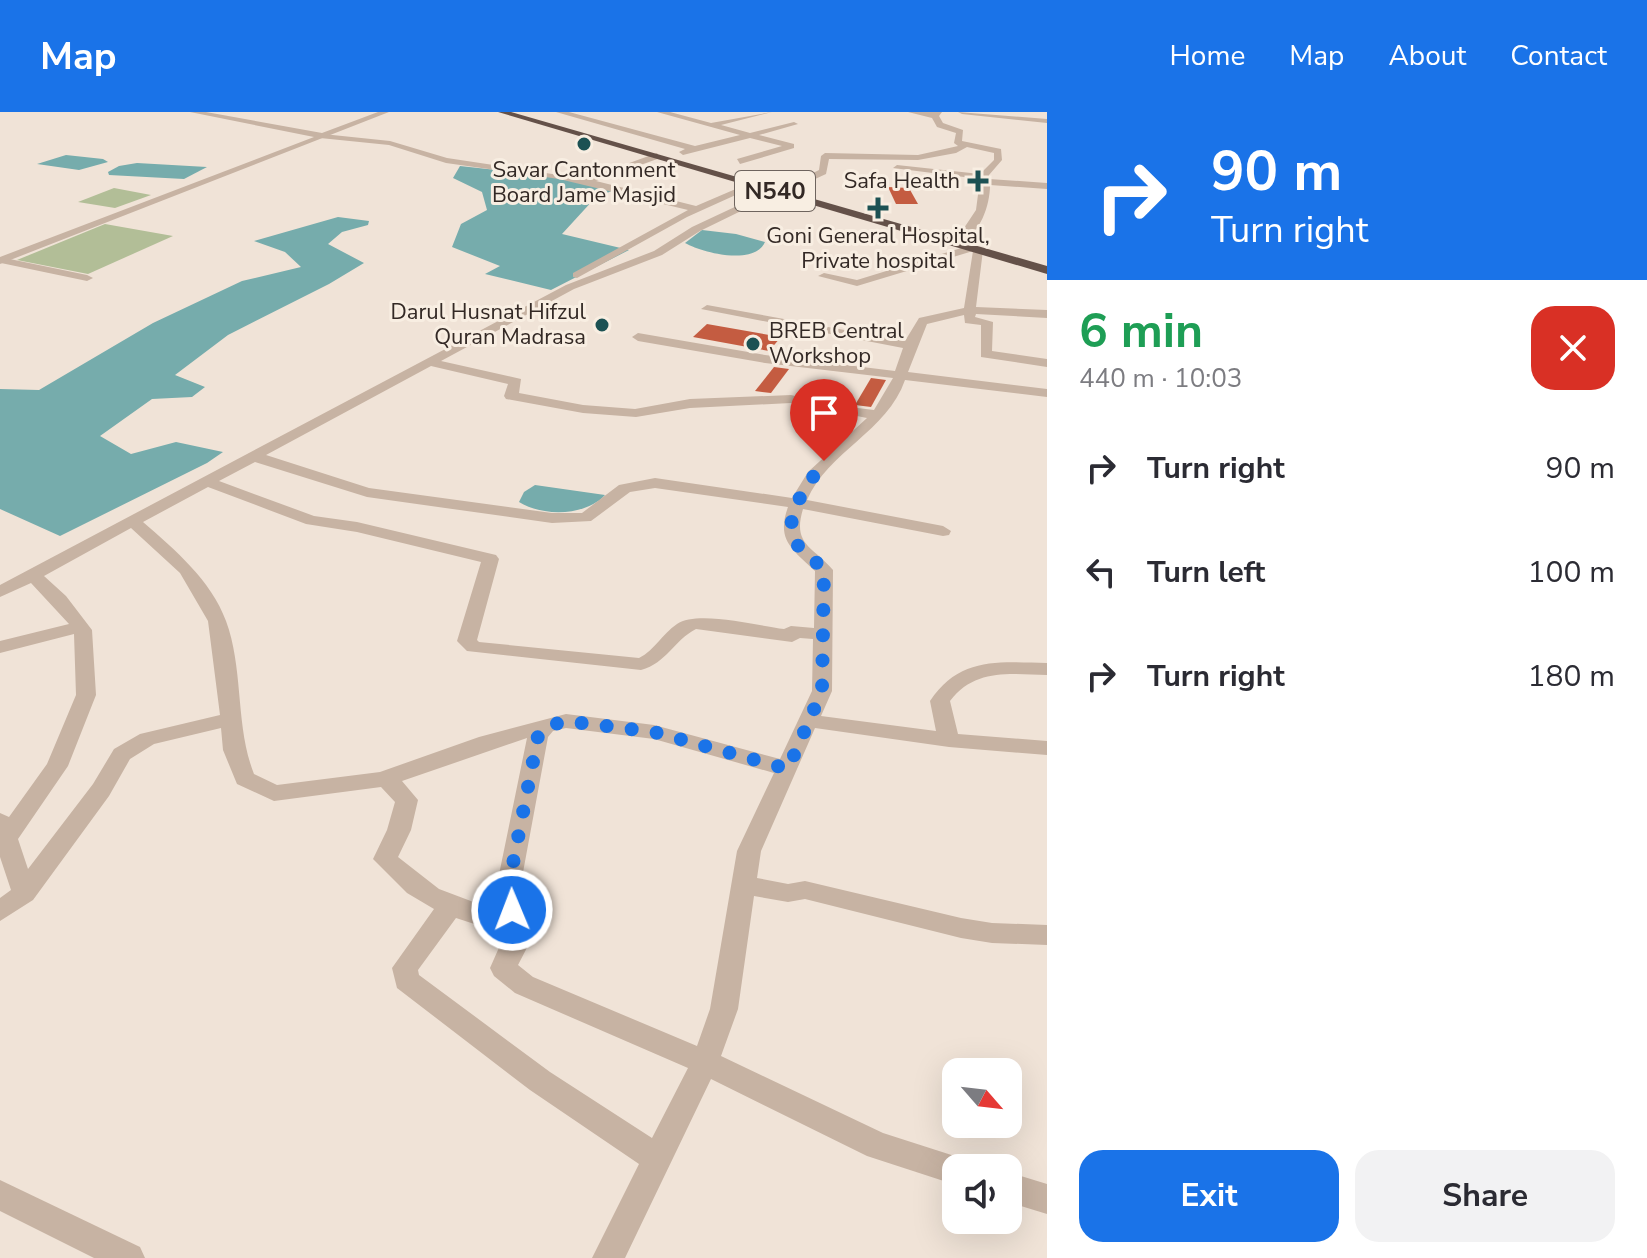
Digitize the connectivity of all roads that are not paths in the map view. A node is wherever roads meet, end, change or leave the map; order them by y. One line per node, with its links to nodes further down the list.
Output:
1 (194, 112): 20 (street)
2 (385, 112): 20 (street)
3 (502, 112): 25 (highway, N540)
4 (517, 112): 25 (highway, N540)
5 (560, 112): 14 (street)
6 (608, 112): 14 (street)
7 (688, 112): 13 (street)
8 (768, 112): 18 (street)
9 (912, 112): 11 (street)
10 (962, 112): 16 (street)
11 (937, 114): 23 (street)
12 (660, 115): 13 (street)
13 (673, 115): 18 (street)
14 (580, 118): 19 (street)
15 (644, 121): 19 (street)
16 (1047, 121)
17 (794, 124): 21 (street)
18 (710, 125): 21 (street); 22 (street)
19 (615, 127): 22 (street)
20 (323, 136): 32 (street); 39 (street)
21 (748, 136): 24 (street); 26 (street)
22 (654, 138): 24 (street)
23 (964, 146): 27 (street); 30 (street)
24 (695, 149): 25 (street)
25 (662, 156): 32 (street); 33 (highway, N540); 35 (highway, N540)
26 (740, 161)
27 (825, 161): 30 (street); 35 (street)
28 (1002, 171): 30 (street)
29 (1017, 173): 31 (street)
30 (986, 176): 34 (street); 37 (street)
31 (1047, 176)
32 (585, 182): 36 (street)
33 (755, 184): 35 (highway, N540); 36 (street)
34 (1047, 186)
35 (781, 190): 37 (highway, N540); 38 (highway, N540); 48 (street)
36 (696, 210): 59 (street)
37 (961, 240): 40 (highway, N540)
38 (975, 249): 40 (highway, N540); 41 (street); 44 (street)
39 (0, 261): 42 (street)
40 (1047, 267)
41 (824, 276)
42 (87, 278)
43 (707, 309): 47 (street)
44 (970, 310): 45 (street); 47 (street); 49 (street)
45 (1047, 314)
46 (638, 337): 50 (street)
47 (911, 346): 50 (street)
48 (433, 363): 52 (street); 53 (street)
49 (1047, 363)
50 (898, 375): 51 (street); 52 (street)
51 (1047, 393)
52 (877, 415): 55 (street)
53 (256, 457): 54 (street); 55 (street)
54 (209, 482): 56 (street); 62 (street)
55 (797, 503): 57 (street); 62 (street)
56 (134, 522): 58 (street); 65 (street)
57 (943, 531)
58 (33, 575): 60 (street); 61 (street)
59 (0, 577)
60 (0, 592)
61 (80, 627): 63 (street); 72 (street)
62 (824, 634): 66 (street)
63 (0, 647)
64 (1047, 669): 68 (street)
65 (231, 719): 71 (street); 74 (street)
66 (811, 721): 68 (street); 70 (street)
67 (545, 727): 70 (street); 71 (street); 77 (street)
68 (949, 740): 69 (street)
69 (1047, 748)
70 (788, 769): 73 (street)
71 (386, 778): 75 (street)
72 (3, 829): 74 (street)
73 (744, 885): 78 (street); 79 (street)
74 (24, 893): 76 (street)
75 (450, 907): 77 (street); 80 (street)
76 (0, 911)
77 (517, 927): 79 (street)
78 (1047, 935)
79 (705, 1062): 80 (street); 81 (street)
80 (657, 1159): 86 (street)
81 (942, 1166)
82 (1022, 1191): 84 (street)
83 (0, 1195): 85 (street)
84 (1047, 1199)
85 (129, 1258)
86 (608, 1258)

